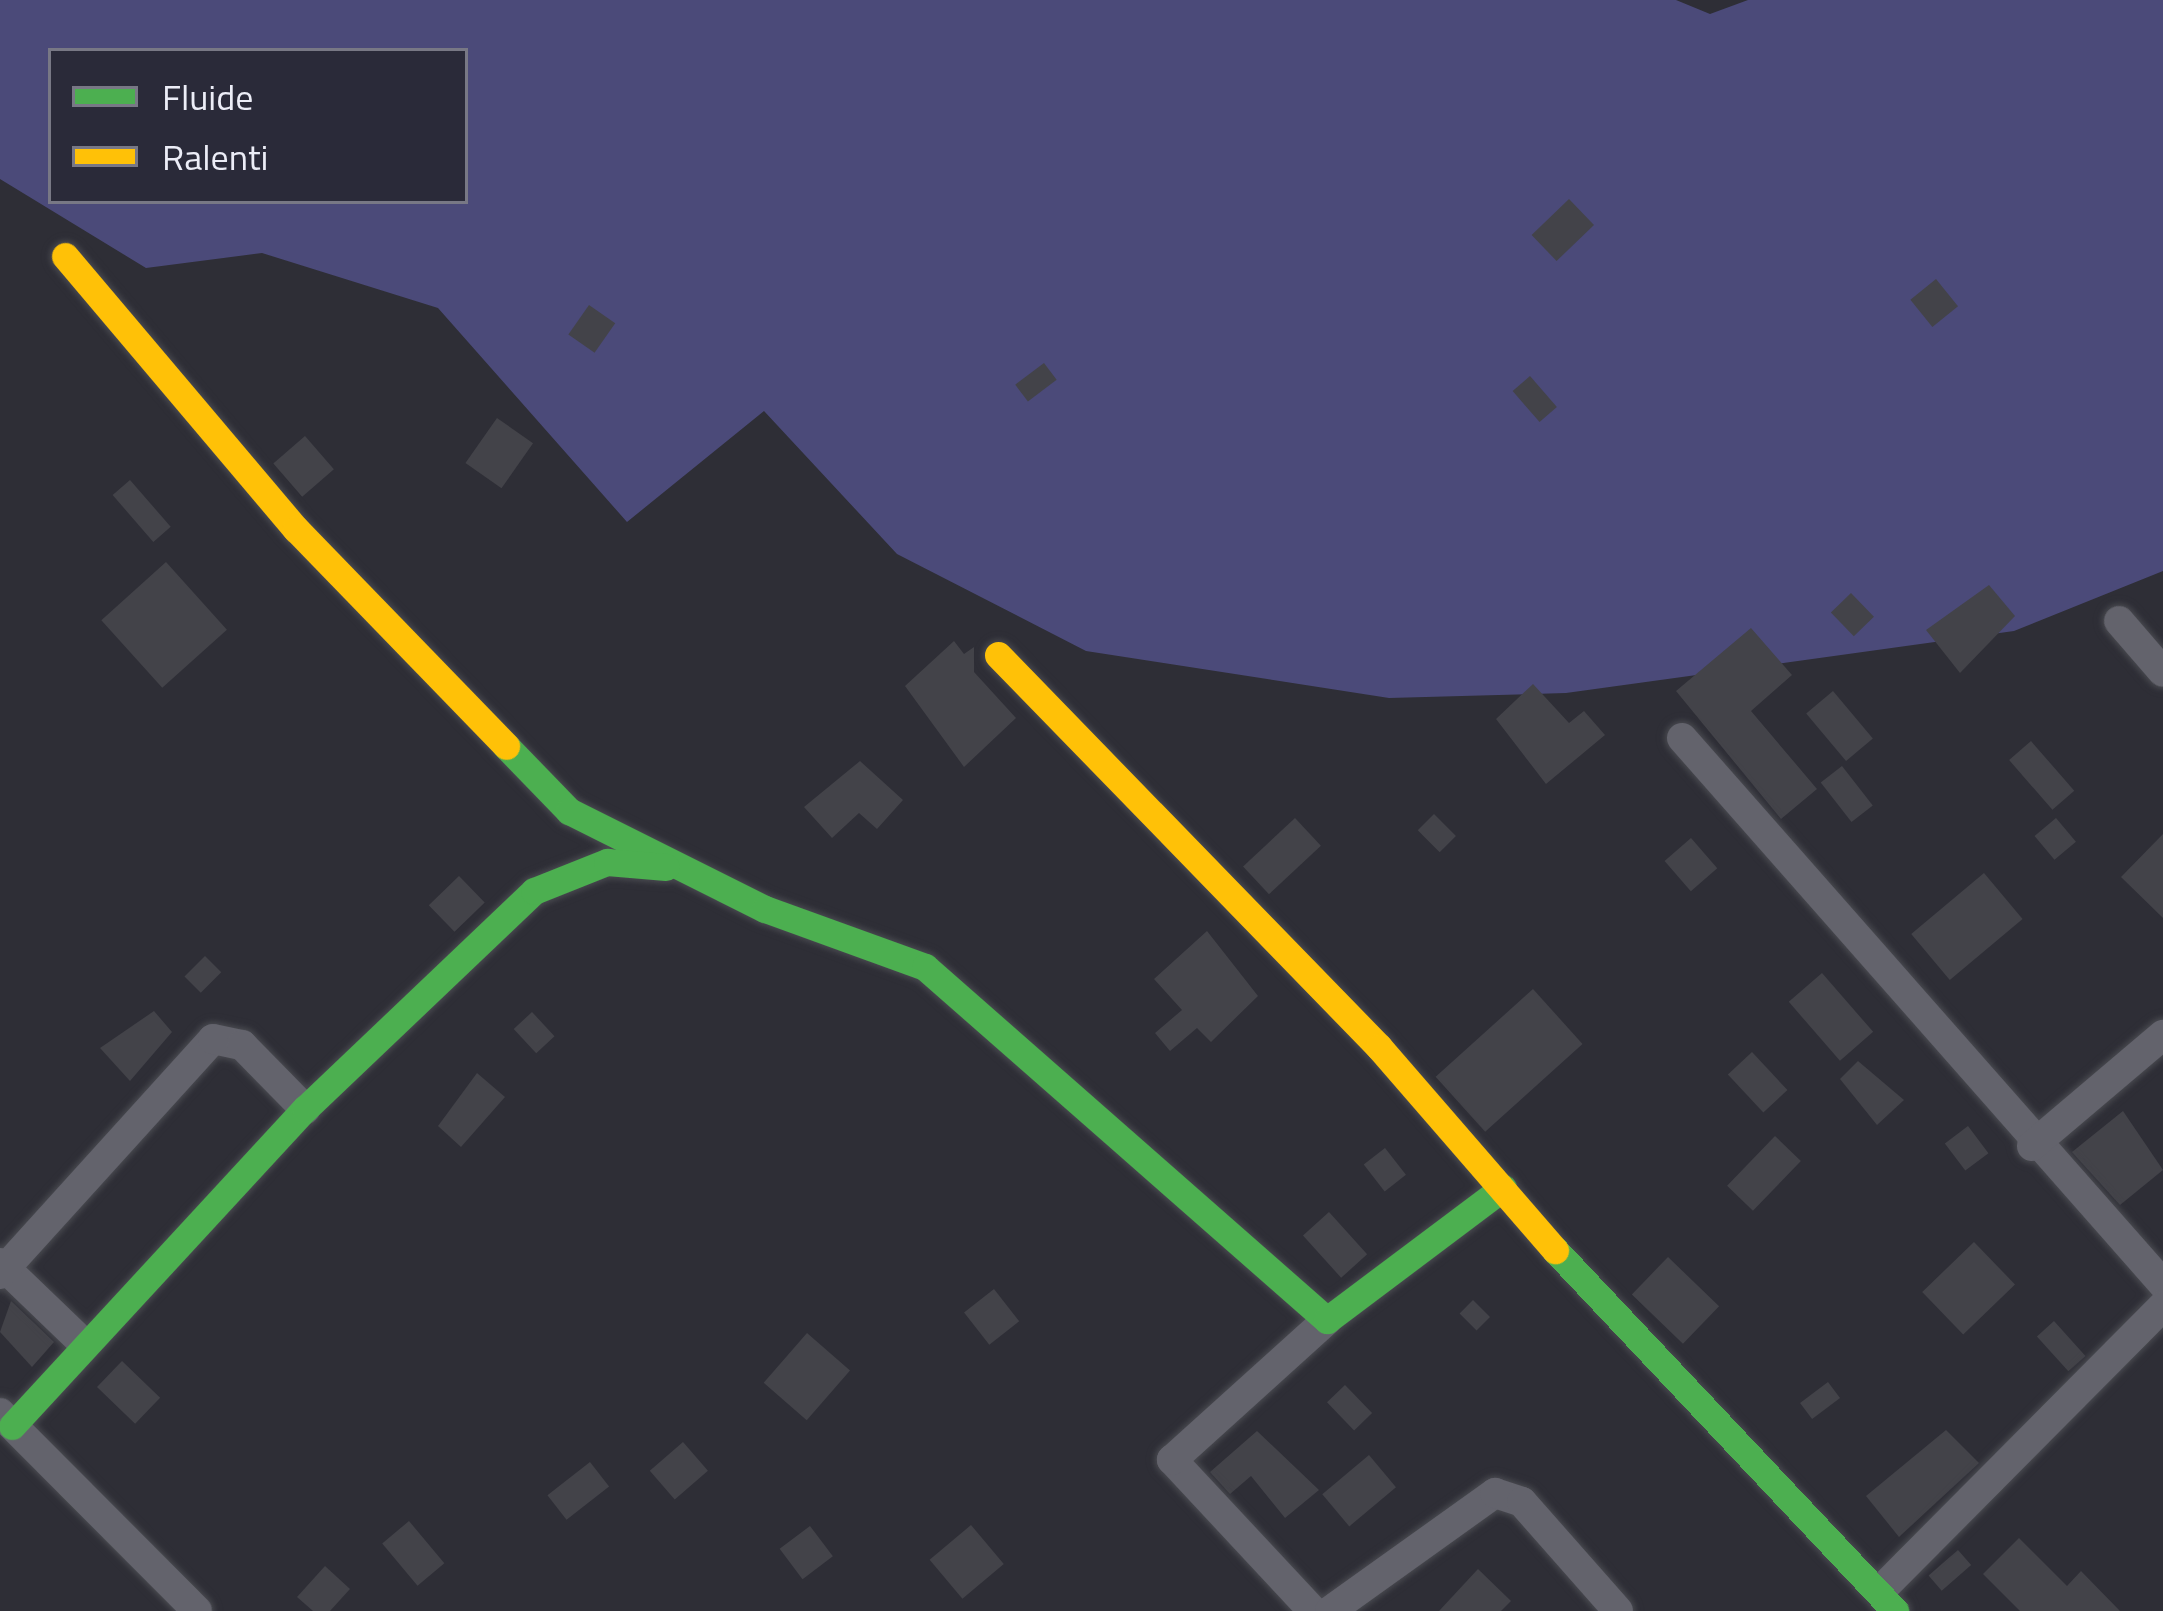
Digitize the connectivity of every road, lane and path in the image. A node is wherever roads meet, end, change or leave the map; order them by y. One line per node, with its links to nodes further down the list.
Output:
1 (64, 256): 6 (street)
2 (2119, 620): 4 (street)
3 (998, 655): 10 (street)
4 (2163, 672)
5 (1682, 738): 9 (street)
6 (690, 869): 8 (street); 14 (street)
7 (2163, 1035): 9 (street)
8 (305, 1109): 11 (street); 15 (street)
9 (2032, 1146): 12 (street)
10 (1502, 1188): 14 (street); 17 (street)
11 (2, 1268): 15 (street)
12 (2163, 1284)
13 (2163, 1306): 17 (street)
14 (1327, 1320): 19 (street)
15 (81, 1341): 16 (street)
16 (6, 1419): 18 (street)
17 (1887, 1601)
18 (197, 1611)
19 (1313, 1611)
20 (1330, 1611): 21 (street)
21 (1618, 1611)

